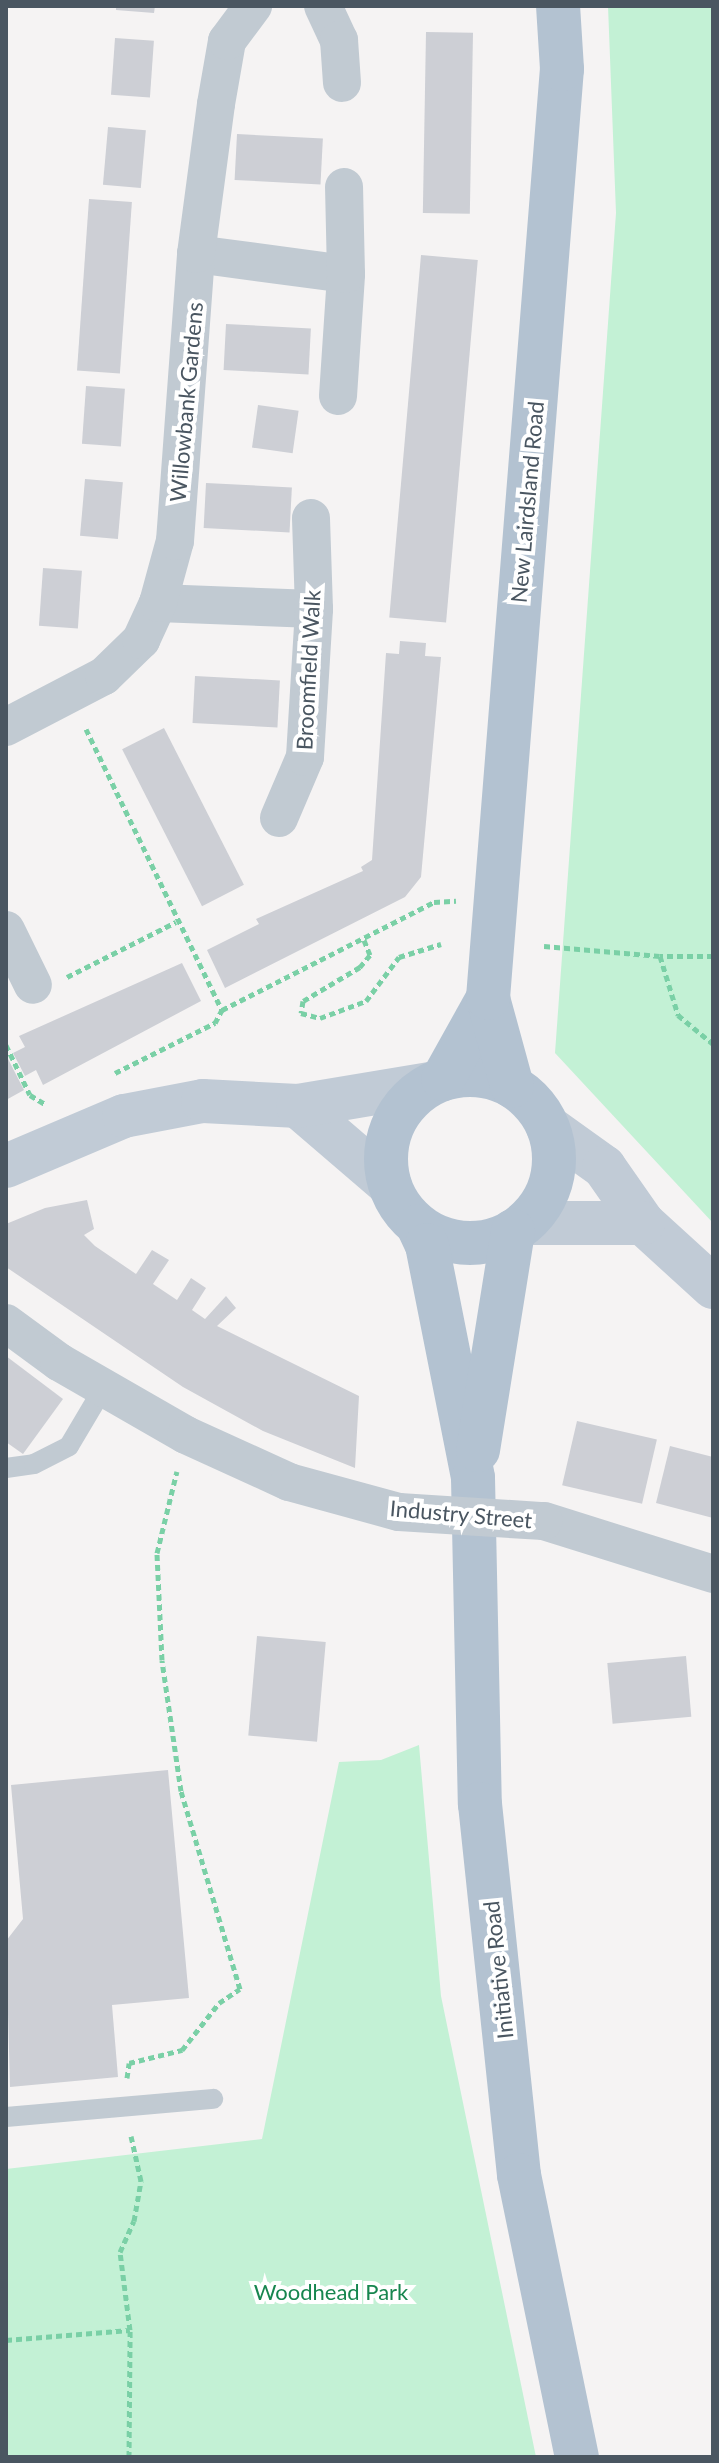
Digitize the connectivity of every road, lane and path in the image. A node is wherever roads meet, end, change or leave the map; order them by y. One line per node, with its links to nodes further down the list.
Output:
1 (253, 6): 6 (street, Willowbank Gardens)
2 (323, 6): 4 (street)
3 (558, 6): 15 (main road, New Lairdsland Road)
4 (342, 83)
5 (344, 187): 7 (street)
6 (196, 254): 7 (street); 10 (street, Willowbank Gardens)
7 (346, 274): 8 (street)
8 (338, 396)
9 (311, 518): 11 (street, Broomfield Walk)
10 (158, 603): 11 (street); 12 (street, Willowbank Gardens)
11 (314, 609): 14 (street, Broomfield Walk)
12 (69, 695): 13 (street, Willowbank Gardens); 16 (path)
13 (6, 727)
14 (279, 818)
15 (493, 899): 19 (path); 26 (main road, New Lairdsland Road)
16 (176, 922): 20 (path); 27 (path)
17 (6, 930): 25 (street)
18 (129, 937): 20 (path)
19 (364, 940): 21 (path); 27 (path)
20 (132, 944): 25 (path)
21 (441, 944)
22 (544, 946): 23 (path)
23 (660, 956): 24 (path); 28 (path)
24 (713, 956)
25 (49, 982)
26 (488, 998): 31 (main road, New Lairdsland Road); 32 (main road, New Lairdsland Road)
27 (222, 1010): 30 (path)
28 (713, 1044)
29 (6, 1045): 35 (path)
30 (104, 1079)
31 (436, 1082): 32 (main road); 33 (main road); 37 (main road)
32 (512, 1086): 34 (main road)
33 (298, 1106): 35 (main road); 37 (main road)
34 (548, 1127): 38 (main road); 40 (main road)
35 (63, 1138): 36 (main road)
36 (6, 1166)
37 (390, 1185): 39 (main road)
38 (643, 1223): 40 (main road); 41 (main road)
39 (418, 1226): 40 (main road); 46 (main road)
40 (519, 1227): 46 (main road)
41 (713, 1287)
42 (6, 1323): 43 (street, Industry Street)
43 (104, 1387): 44 (street, Industry Street); 45 (lane)
44 (186, 1435): 47 (street, Industry Street, bridge); 49 (path)
45 (6, 1468)
46 (473, 1478): 54 (main road, Initiative Road)
47 (713, 1574)
48 (213, 2099): 49 (lane)
49 (124, 2109): 50 (lane); 51 (path)
50 (6, 2117)
51 (130, 2330): 52 (path); 53 (path)
52 (6, 2340)
53 (129, 2457)
54 (577, 2457)

